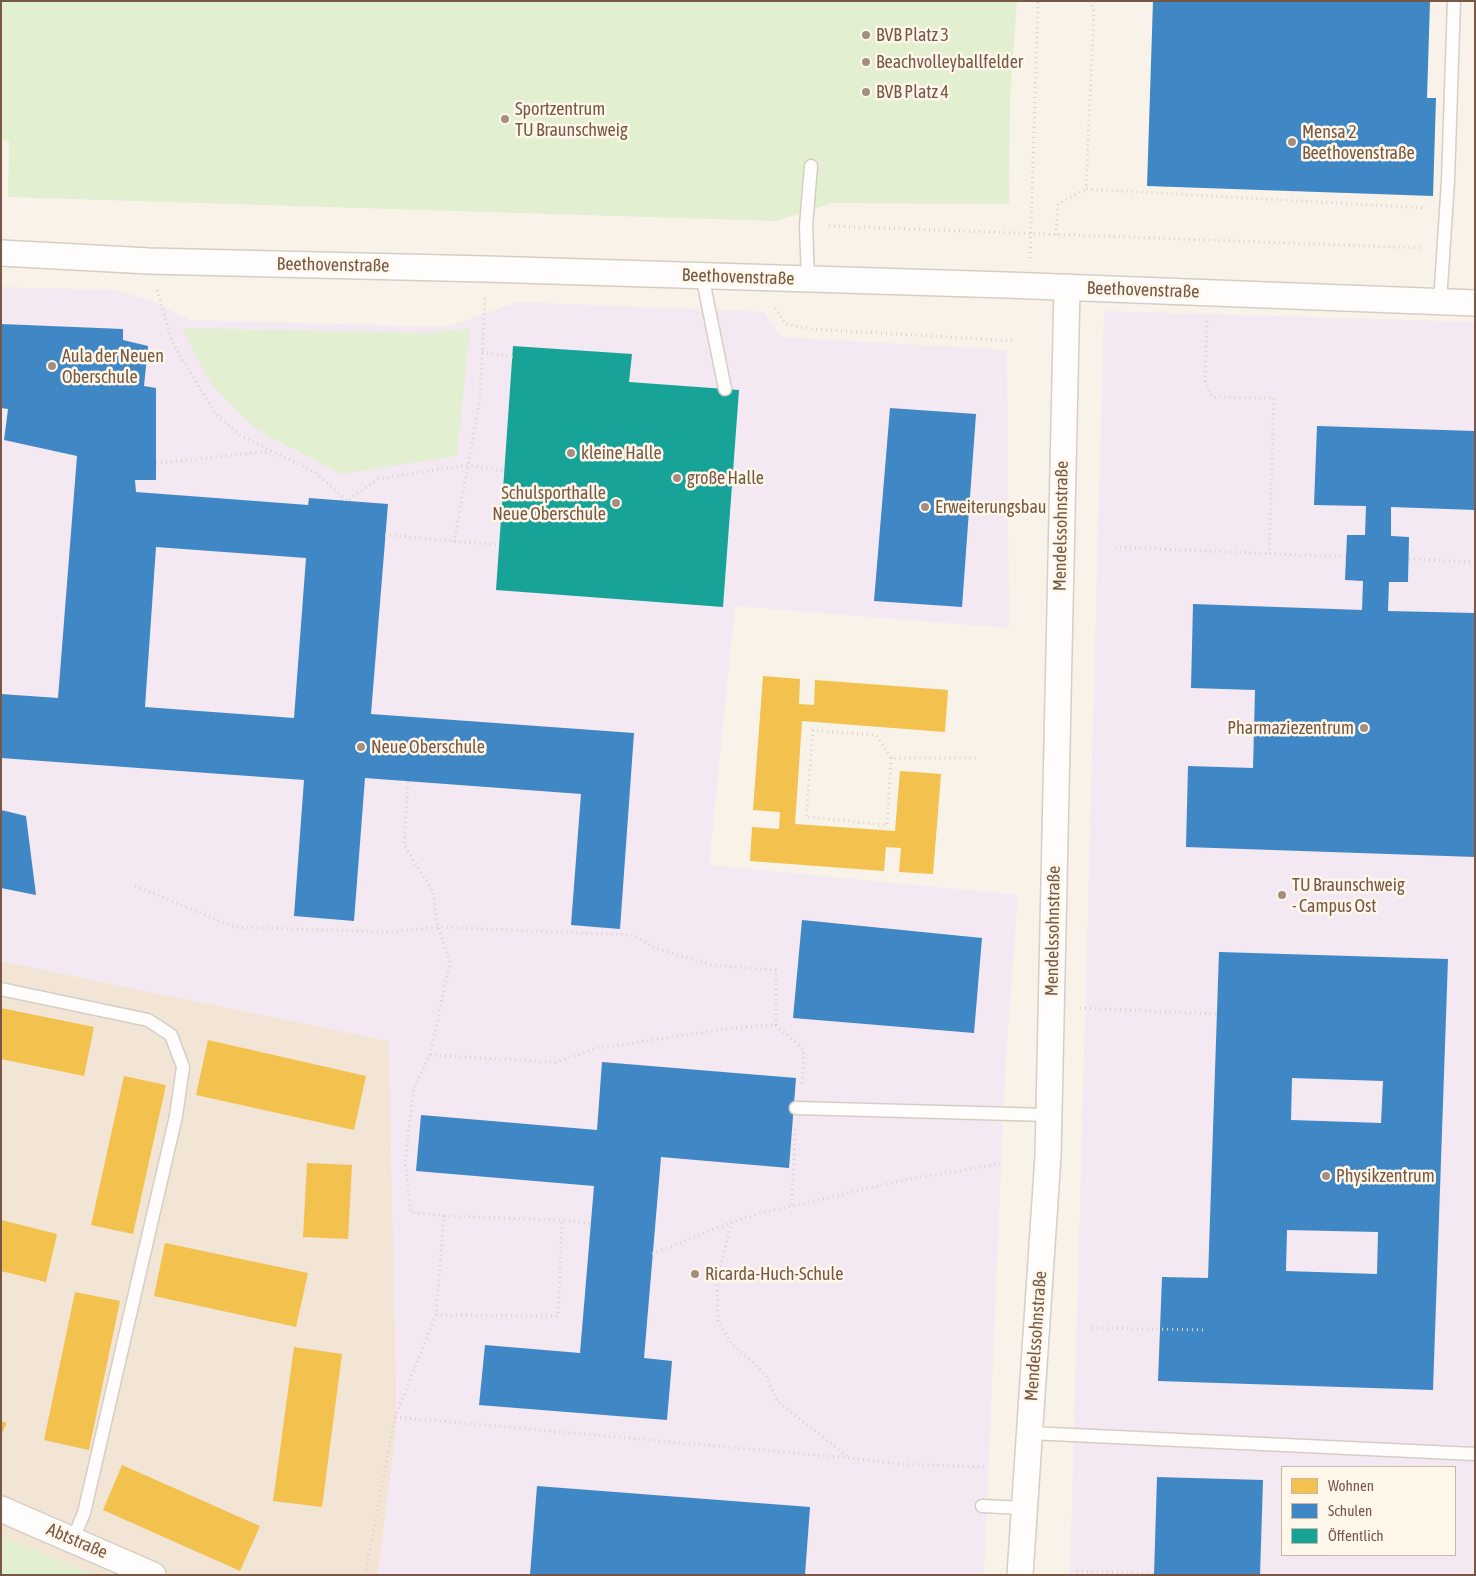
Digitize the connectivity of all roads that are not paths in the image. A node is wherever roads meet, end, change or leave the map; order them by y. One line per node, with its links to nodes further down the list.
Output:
1 (1454, 1): 7 (lane)
2 (811, 166): 5 (lane)
3 (1, 253): 4 (street, Beethovenstraße)
4 (702, 276): 5 (street, Beethovenstraße); 9 (lane)
5 (808, 279): 6 (street, Beethovenstraße)
6 (1066, 287): 7 (street, Beethovenstraße); 12 (street, Mendelssohnstraße)
7 (1440, 302): 8 (street, Beethovenstraße)
8 (1475, 303)
9 (725, 389)
10 (1, 989): 18 (lane)
11 (796, 1108): 12 (lane)
12 (1049, 1115): 13 (street, Mendelssohnstraße)
13 (1030, 1433): 14 (lane); 16 (street, Mendelssohnstraße)
14 (1475, 1454)
15 (982, 1506): 16 (lane)
16 (1024, 1508): 20 (street, Mendelssohnstraße)
17 (1, 1509): 18 (street, Abtstraße)
18 (73, 1539): 19 (street, Abtstraße)
19 (153, 1575)
20 (1020, 1575)

